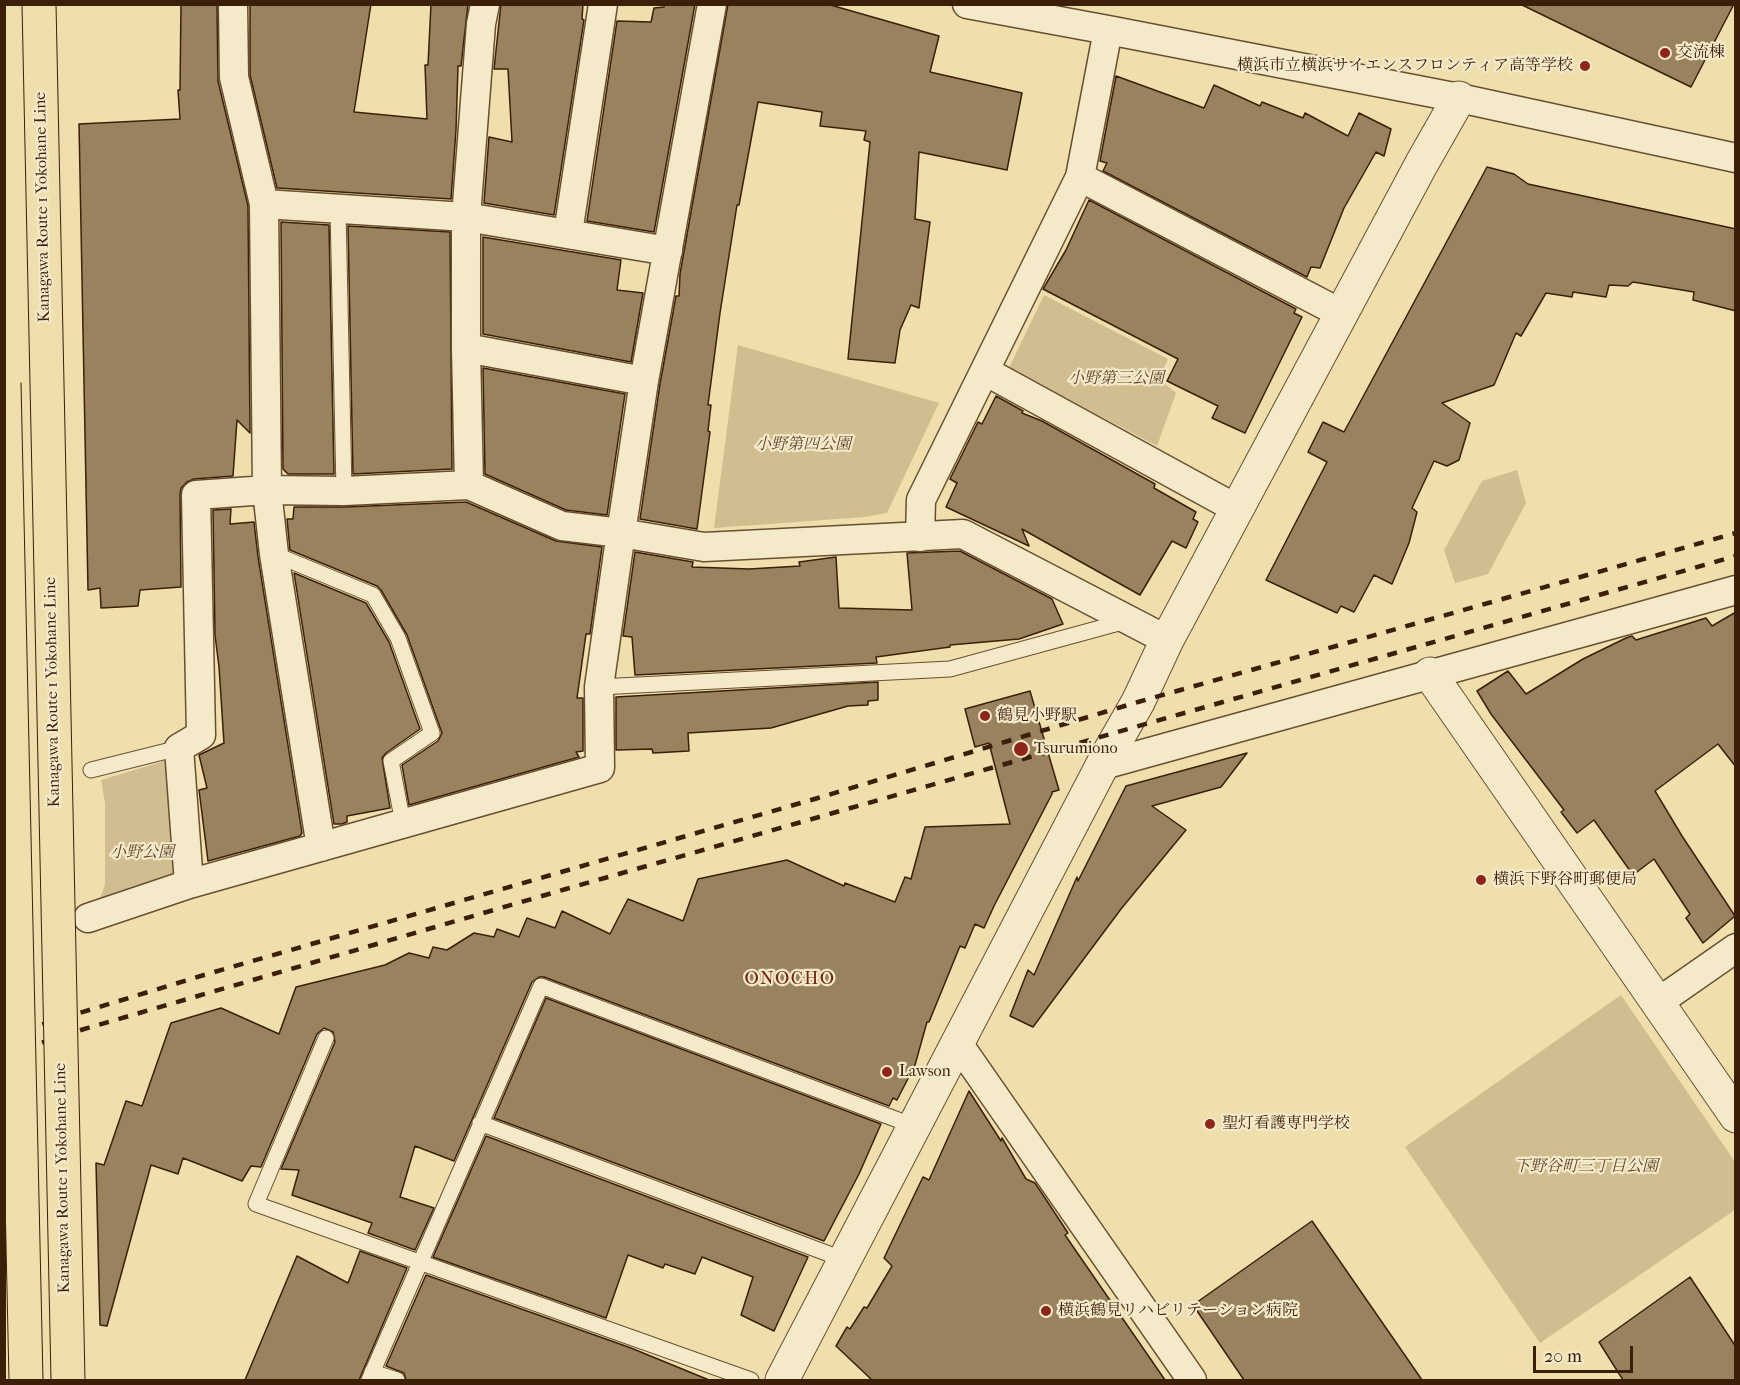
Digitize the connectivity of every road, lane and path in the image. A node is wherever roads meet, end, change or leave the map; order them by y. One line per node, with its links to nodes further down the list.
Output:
1 (39, 4): 51 (highway, Kanagawa Route 1 Yokohane Line, bridge)
2 (233, 4): 11 (street)
3 (485, 4): 13 (street)
4 (603, 4): 14 (street)
5 (712, 4): 15 (street)
6 (967, 4): 7 (street)
7 (1108, 30): 8 (street); 10 (street)
8 (1459, 98): 9 (street); 16 (street)
9 (1736, 158)
10 (1080, 177): 16 (street); 18 (street)
11 (264, 204): 12 (street); 22 (street)
12 (338, 209): 13 (street); 23 (lane)
13 (466, 217): 14 (street); 17 (street)
14 (568, 233): 15 (street)
15 (668, 251): 19 (street)
16 (1342, 314): 24 (street)
17 (466, 348): 19 (street); 21 (street)
18 (985, 371): 24 (street); 26 (street)
19 (644, 381): 25 (street)
20 (4, 383): 50 (highway, bridge)
21 (469, 485): 23 (street); 25 (street)
22 (267, 490): 23 (street); 27 (street); 33 (street)
23 (344, 491)
24 (1237, 509): 30 (street)
25 (621, 533): 26 (street); 32 (street)
26 (920, 537): 29 (street)
27 (274, 554): 36 (lane); 37 (street)
28 (1736, 590): 31 (street)
29 (1129, 620): 30 (street); 32 (lane)
30 (1167, 640): 34 (street)
31 (1430, 674): 34 (street); 41 (street)
32 (599, 687): 36 (street)
33 (179, 748): 35 (lane); 38 (street)
34 (1103, 765): 43 (street)
35 (91, 770)
36 (404, 823): 37 (street)
37 (321, 847): 38 (street)
38 (189, 884): 39 (street)
39 (88, 918)
40 (1736, 948): 41 (street)
41 (1657, 1003): 44 (street)
42 (326, 1038): 48 (lane)
43 (957, 1042): 46 (street); 55 (street)
44 (1736, 1116)
45 (480, 1123): 46 (lane); 47 (lane); 48 (lane)
46 (914, 1126): 47 (street)
47 (845, 1260): 54 (street)
48 (420, 1262): 49 (lane); 53 (lane)
49 (370, 1376): 52 (lane)
50 (26, 1380)
51 (68, 1380)
52 (397, 1380)
53 (752, 1380)
54 (782, 1380)
55 (1192, 1380)

